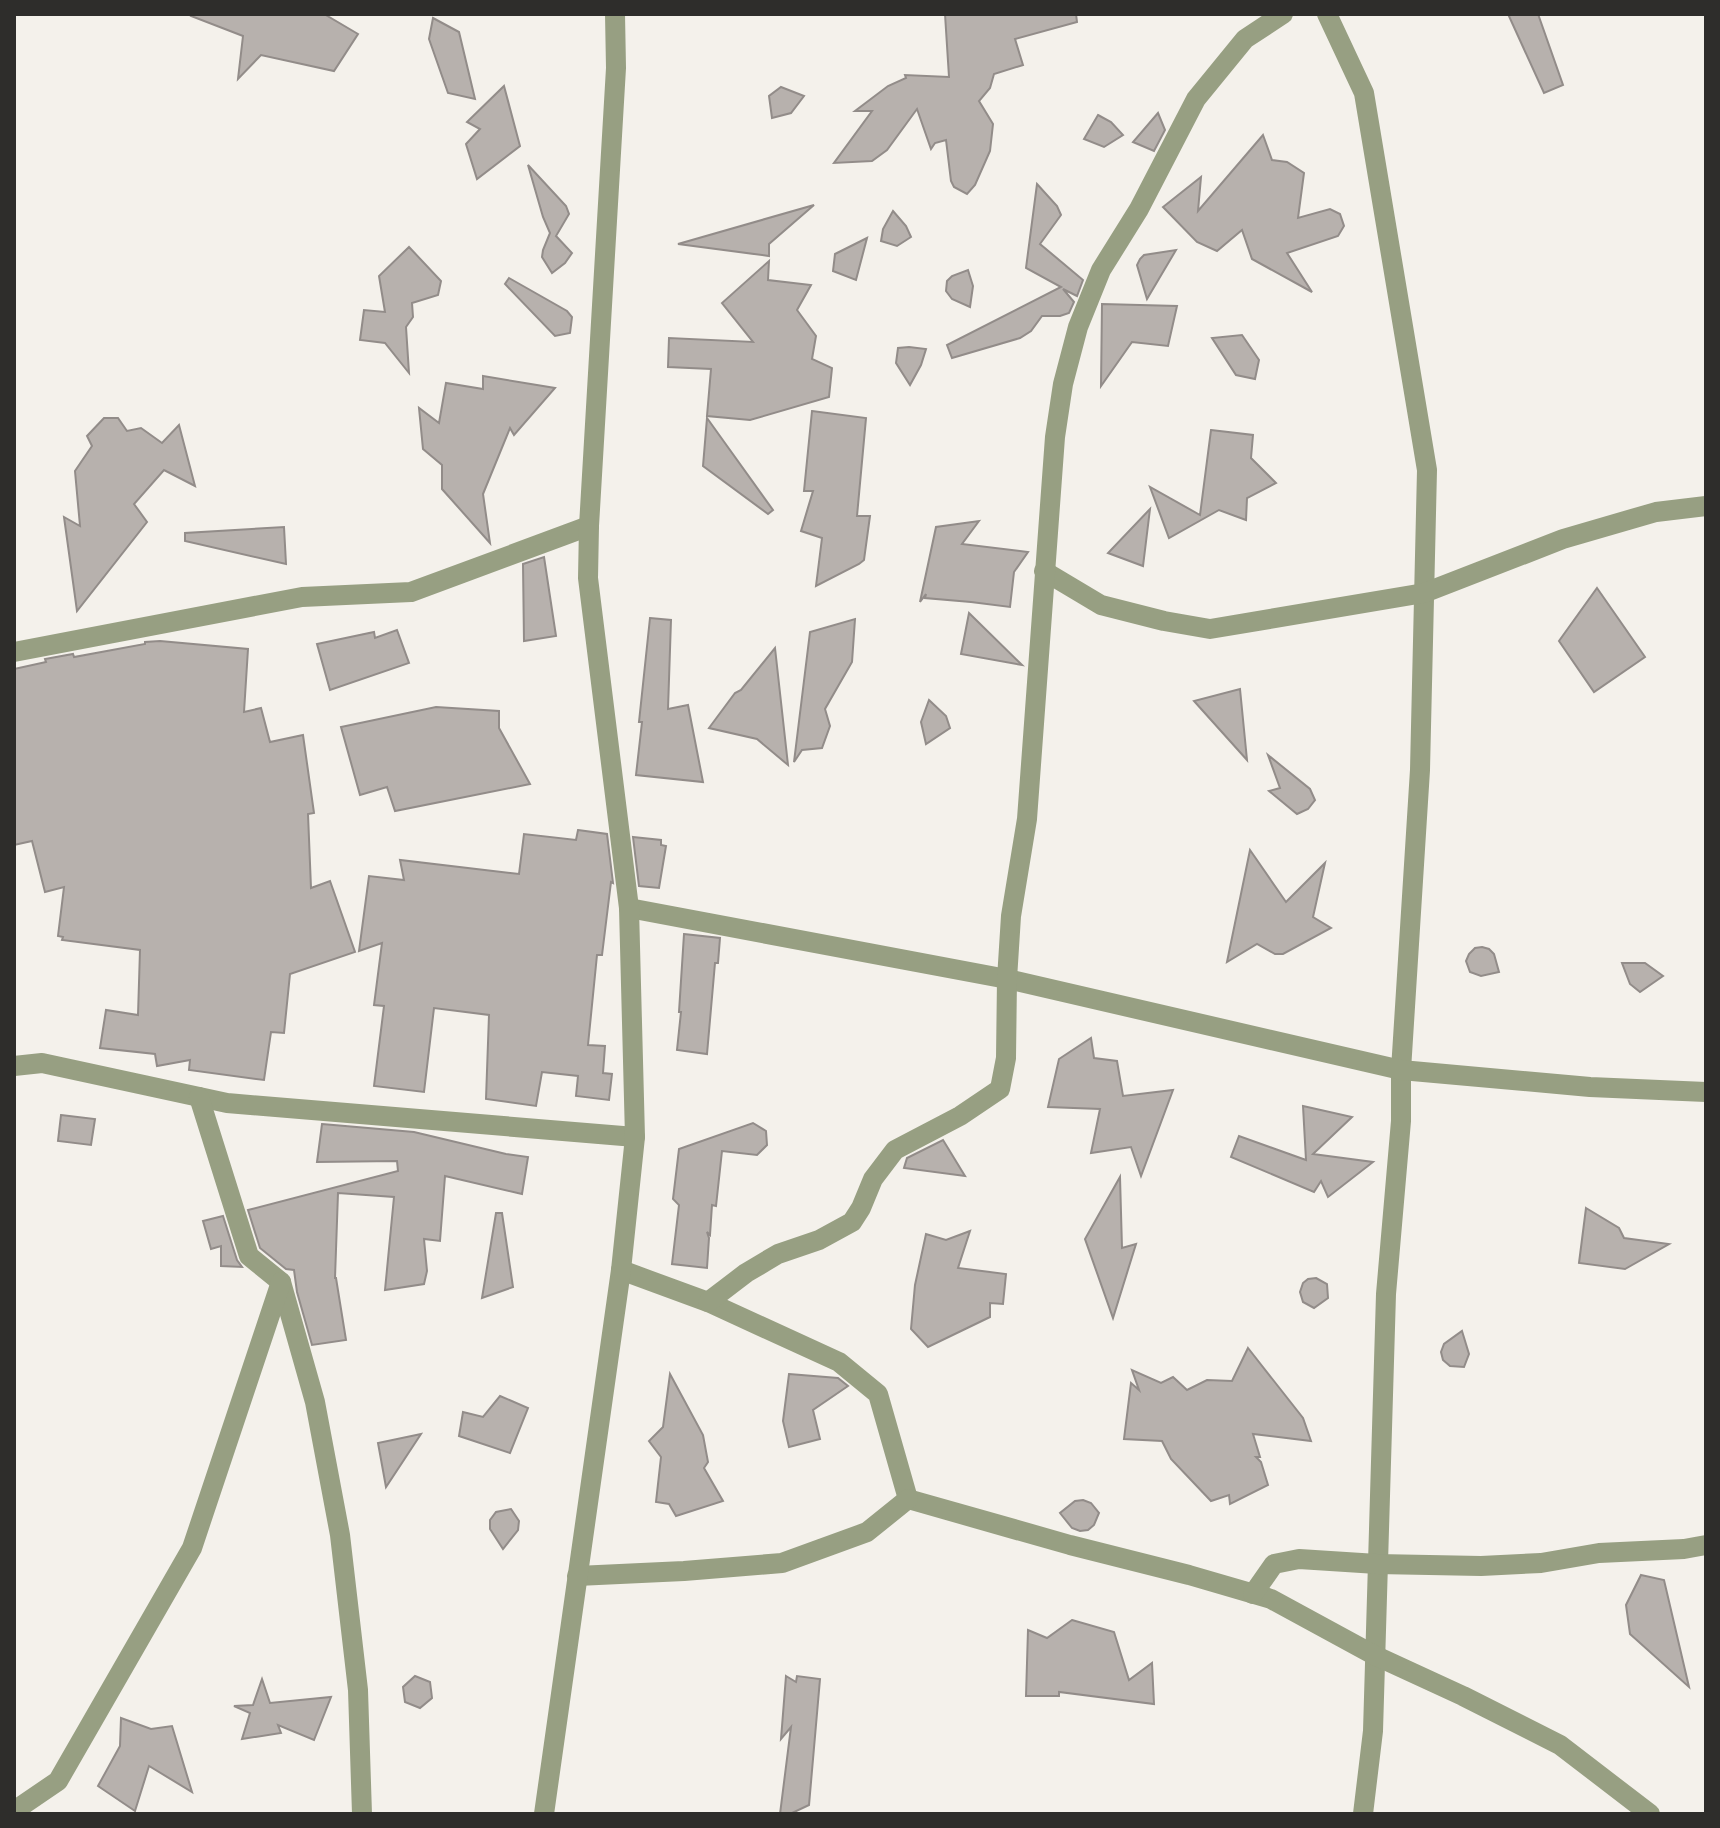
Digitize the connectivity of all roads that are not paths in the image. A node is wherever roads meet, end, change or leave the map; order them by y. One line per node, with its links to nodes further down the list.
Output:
1 (615, 14): 5 (street)
2 (1283, 14): 6 (street)
3 (1327, 14): 7 (street)
4 (1706, 506): 7 (street)
5 (589, 526): 8 (street); 9 (street)
6 (1044, 571): 7 (street); 10 (street)
7 (1424, 593): 12 (street)
8 (14, 652)
9 (629, 908): 10 (street); 15 (street)
10 (1007, 979): 12 (street); 18 (street)
11 (14, 1066): 14 (street)
12 (1401, 1070): 13 (street); 21 (street)
13 (1706, 1092)
14 (199, 1097): 15 (street); 17 (street)
15 (635, 1137): 16 (street)
16 (621, 1270): 18 (street); 22 (street)
17 (281, 1282): 25 (street); 26 (street)
18 (708, 1302): 19 (street)
19 (908, 1499): 22 (street); 23 (street)
20 (1706, 1545): 21 (street)
21 (1377, 1564): 23 (street); 24 (street)
22 (577, 1576): 27 (street)
23 (1253, 1594): 24 (street)
24 (1374, 1655): 28 (street); 29 (street)
25 (14, 1811)
26 (362, 1814)
27 (544, 1814)
28 (1363, 1814)
29 (1650, 1814)

